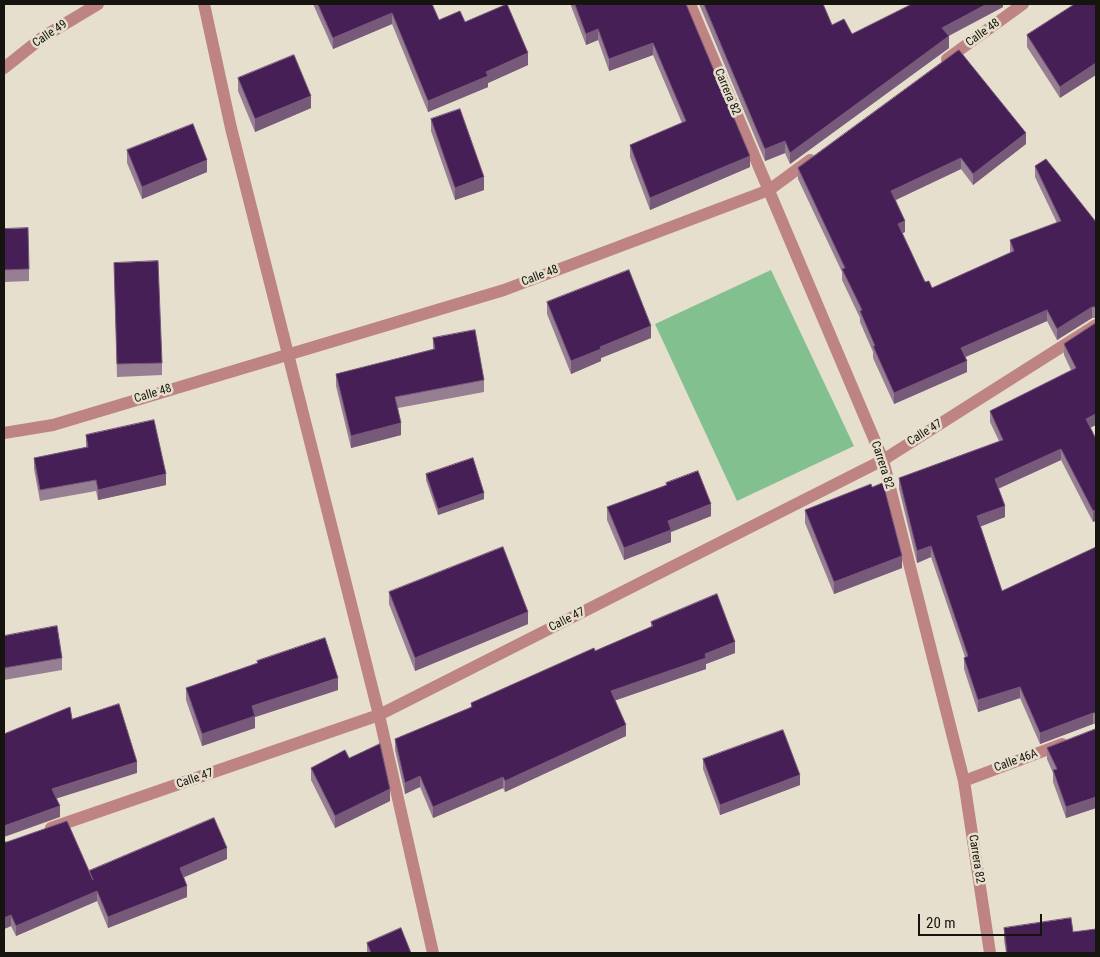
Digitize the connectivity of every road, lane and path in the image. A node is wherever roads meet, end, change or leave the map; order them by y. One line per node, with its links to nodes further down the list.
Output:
1 (98, 4): 5 (street, Calle 49)
2 (204, 4): 10 (street)
3 (690, 4): 8 (street, Carrera 82)
4 (1023, 4): 6 (street, Calle 48)
5 (4, 68)
6 (936, 68)
7 (817, 156): 8 (street, Calle 48)
8 (769, 190): 10 (street, Calle 48); 12 (street, Carrera 82)
9 (1096, 325): 12 (street, Calle 47)
10 (287, 354): 11 (street, Calle 48); 13 (street)
11 (4, 433)
12 (883, 460): 13 (street, Calle 47); 15 (street, Carrera 82)
13 (379, 715): 16 (street, Calle 47); 17 (street)
14 (1070, 741): 15 (street, Calle 46A)
15 (964, 781): 18 (street, Carrera 82)
16 (41, 832)
17 (433, 953)
18 (990, 953)

